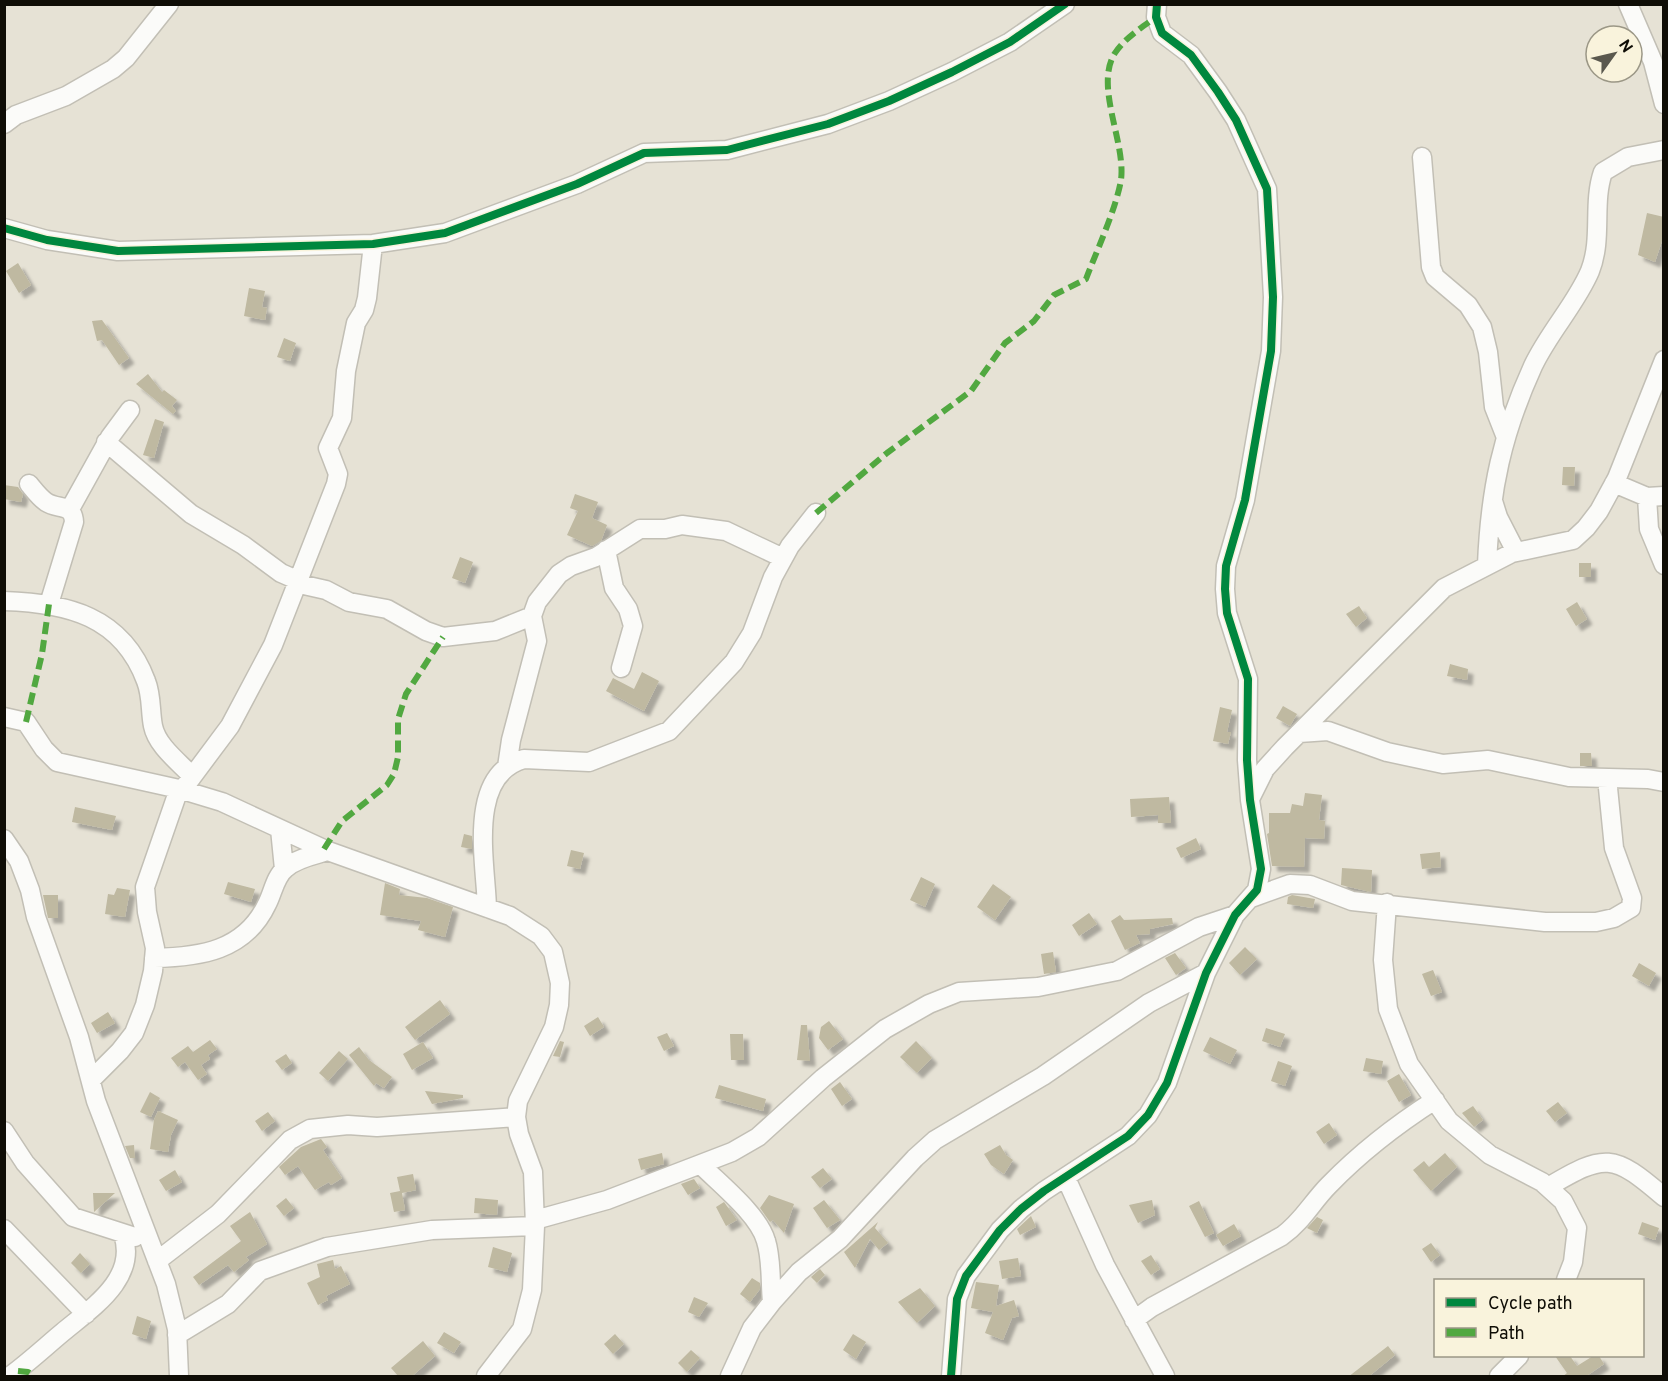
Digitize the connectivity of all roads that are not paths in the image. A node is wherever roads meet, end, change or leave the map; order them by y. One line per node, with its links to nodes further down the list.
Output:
1 (169, 4): 6 (street)
2 (1065, 4): 10 (street)
3 (1157, 4): 37 (street)
4 (1628, 4): 5 (street)
5 (1664, 104)
6 (4, 124)
7 (1664, 150): 13 (street)
8 (1422, 157): 13 (street)
9 (4, 228): 10 (street)
10 (373, 244): 26 (street)
11 (1664, 360): 15 (street)
12 (130, 410): 14 (street)
13 (1505, 435): 17 (street)
14 (106, 442): 19 (street); 26 (street)
15 (1614, 483): 18 (street); 22 (street)
16 (29, 484): 19 (street)
17 (1492, 496): 22 (street); 24 (street)
18 (1655, 497): 25 (street)
19 (70, 509): 28 (street)
20 (816, 513): 23 (street)
21 (606, 550): 23 (street); 29 (street); 30 (street)
22 (1516, 552): 24 (street)
23 (783, 558): 33 (street)
24 (1486, 565): 32 (street)
25 (1664, 565)
26 (296, 582): 29 (street); 36 (street)
27 (4, 602): 28 (street)
28 (50, 604): 36 (street)
29 (532, 616): 33 (street)
30 (621, 668)
31 (4, 717): 36 (street)
32 (1299, 733): 34 (street); 37 (street)
33 (507, 767): 44 (street)
34 (1607, 778): 35 (street); 43 (street)
35 (1664, 782)
36 (185, 785): 38 (street); 46 (street)
37 (1250, 800): 42 (street)
38 (280, 830): 40 (street); 41 (street)
39 (4, 839): 48 (street)
40 (328, 851): 41 (street); 44 (street)
41 (284, 869): 46 (street)
42 (1251, 898): 43 (street); 45 (street)
43 (1387, 903): 49 (street)
44 (487, 908): 50 (street)
45 (1235, 915): 47 (street); 52 (street)
46 (154, 958): 48 (street)
47 (1206, 973): 53 (street); 62 (street)
48 (91, 1080): 59 (street)
49 (1435, 1100): 54 (street); 64 (street)
50 (516, 1117): 56 (street); 60 (street)
51 (4, 1131): 58 (street)
52 (701, 1166): 56 (street); 62 (street)
53 (1066, 1178): 64 (street); 71 (street)
54 (1548, 1187): 55 (street); 61 (street)
55 (1664, 1197)
56 (535, 1223): 65 (street); 69 (street)
57 (4, 1229): 63 (street)
58 (123, 1234): 59 (street); 63 (street)
59 (148, 1241): 60 (street)
60 (156, 1261): 65 (street)
61 (1567, 1279)
62 (772, 1302): 70 (street)
63 (86, 1314): 68 (street)
64 (1134, 1320): 72 (street)
65 (177, 1335): 67 (street)
66 (1518, 1357): 73 (street)
67 (176, 1374)
68 (10, 1377)
69 (486, 1377)
70 (730, 1377)
71 (951, 1377)
72 (1165, 1377)
73 (1498, 1377)

